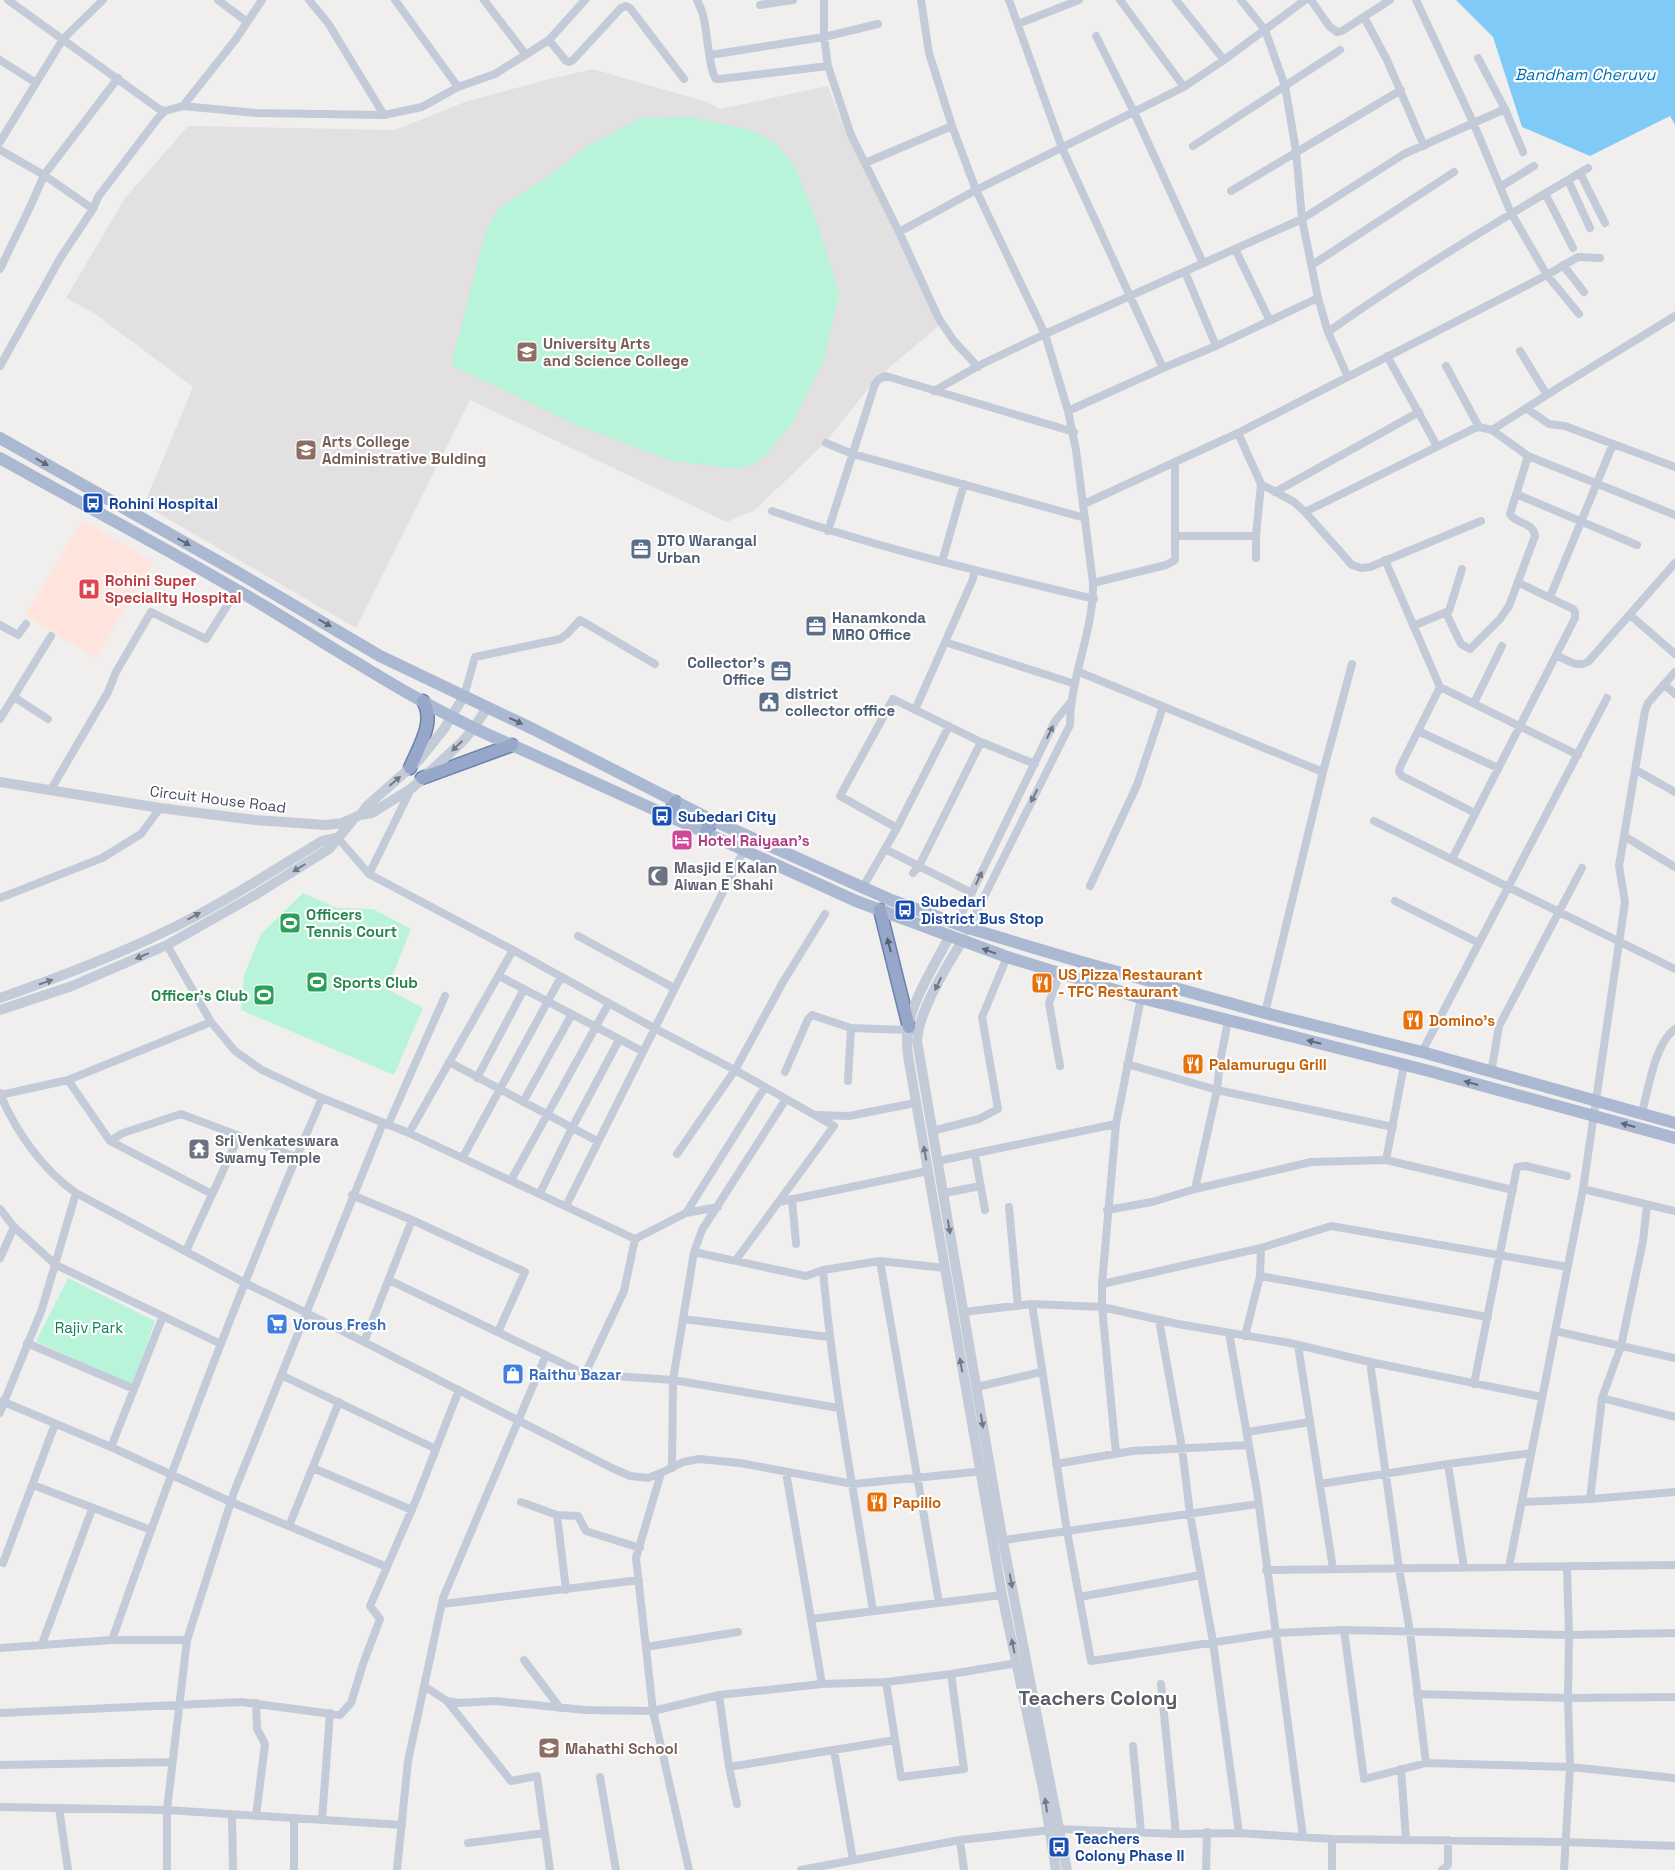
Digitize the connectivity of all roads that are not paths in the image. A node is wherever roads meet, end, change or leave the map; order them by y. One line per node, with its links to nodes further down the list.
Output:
1 (8, 0): 30 (street)
2 (103, 0): 30 (street)
3 (218, 0): 24 (street)
4 (262, 0): 24 (street)
5 (309, 0): 50 (street)
6 (395, 0): 44 (street)
7 (484, 0): 33 (street)
8 (585, 0): 31 (street)
9 (697, 0): 34 (street)
10 (793, 0): 22 (street)
11 (824, 0): 29 (street)
12 (921, 0): 52 (street)
13 (1010, 0): 26 (street)
14 (1080, 0): 26 (street)
15 (1120, 0): 43 (street)
16 (1176, 0): 37 (street)
17 (1241, 0): 27 (street)
18 (1305, 0): 27 (street)
19 (1311, 0): 23 (street)
20 (1390, 0): 23 (street)
21 (1416, 0): 51 (street)
22 (760, 5)
23 (1364, 17): 45 (street)
24 (246, 21): 46 (street)
25 (878, 24): 29 (street)
26 (1018, 24): 56 (street)
27 (1265, 30): 37 (street); 42 (street)
28 (1096, 36): 49 (street)
29 (824, 37): 34 (street); 38 (street)
30 (63, 39): 39 (street); 41 (street)
31 (549, 40): 33 (street); 40 (street)
32 (1340, 50): 42 (street)
33 (526, 55): 44 (street)
34 (710, 55): 38 (street)
35 (1478, 58): 47 (street)
36 (0, 60): 41 (street)
37 (1224, 60): 43 (street)
38 (828, 66): 60 (street)
39 (118, 78): 48 (street); 65 (street)
40 (684, 79)
41 (36, 83): 53 (street)
42 (1285, 86): 54 (street); 58 (street)
43 (1184, 87): 49 (street)
44 (458, 88): 50 (street)
45 (1401, 90): 55 (street); 58 (street)
46 (183, 106): 48 (street); 50 (street)
47 (1504, 109): 51 (street); 59 (street)
48 (165, 111): 71 (street)
49 (1134, 112): 56 (street); 80 (street)
50 (384, 115)
51 (1473, 122): 55 (street); 67 (street)
52 (952, 126): 60 (street); 68 (street)
53 (0, 142)
54 (1193, 146)
55 (1424, 146): 73 (street)
56 (1062, 148): 68 (street); 87 (street)
57 (0, 150): 65 (street)
58 (1296, 151): 69 (street); 73 (street)
59 (1523, 152)
60 (865, 163): 76 (street)
61 (1534, 166): 67 (street)
62 (1588, 168): 64 (street)
63 (1454, 172): 81 (street)
64 (1580, 173): 66 (street); 74 (street)
65 (44, 175): 71 (street); 83 (street)
66 (1568, 180): 70 (street); 75 (street)
67 (1500, 187): 72 (street)
68 (976, 190): 76 (street); 93 (street)
69 (1232, 191)
70 (1545, 193): 72 (street); 77 (street)
71 (93, 209): 97 (street)
72 (1511, 213): 85 (street); 92 (street)
73 (1302, 219): 78 (street); 81 (street)
74 (1605, 223)
75 (1590, 228)
76 (899, 232): 99 (street)
77 (1573, 248)
78 (1235, 249): 80 (street); 91 (street)
79 (1600, 258): 82 (street)
80 (1203, 262): 84 (street)
81 (1312, 265): 88 (street)
82 (1563, 265): 85 (street); 86 (street)
83 (0, 269)
84 (1186, 272): 87 (street); 94 (street)
85 (1547, 275): 89 (street); 96 (street)
86 (1584, 292)
87 (1131, 296): 93 (street); 100 (street)
88 (1318, 298): 91 (street); 92 (street)
89 (1579, 314)
90 (1675, 316): 103 (street)
91 (1270, 321): 94 (street)
92 (1328, 332): 101 (street)
93 (1045, 334): 99 (street); 105 (street)
94 (1216, 346): 100 (street)
95 (1520, 351): 103 (street)
96 (1388, 356): 101 (street); 106 (street)
97 (0, 366)
98 (1446, 366): 107 (street)
99 (978, 367): 102 (street)
100 (1163, 368): 105 (street)
101 (1348, 377): 110 (street)
102 (934, 391): 109 (street); 115 (street)
103 (1547, 395): 104 (street)
104 (1526, 408): 108 (street); 113 (street)
105 (1068, 411): 109 (street)
106 (1419, 412): 114 (street); 123 (street)
107 (1479, 427): 108 (street); 114 (street)
108 (1492, 430): 116 (street)
109 (1074, 432): 125 (street)
110 (1238, 433): 118 (street); 122 (street)
111 (0, 438): 165 (main road, one-way to 165)
112 (826, 444): 115 (street)
113 (1613, 444): 119 (street); 120 (street)
114 (1437, 446): 127 (street)
115 (853, 454): 121 (street); 132 (street)
116 (1528, 456): 120 (street); 124 (street)
117 (0, 458): 144 (main road)
118 (1175, 462): 125 (street); 133 (street)
119 (1675, 467)
120 (1597, 483): 128 (street); 131 (street)
121 (964, 484): 129 (street); 138 (street)
122 (1261, 484): 123 (street); 134 (street)
123 (1275, 492): 127 (street)
124 (1516, 494): 131 (street); 143 (street)
125 (1084, 504): 129 (street)
126 (772, 511): 132 (street)
127 (1305, 512): 137 (street)
128 (1675, 515)
129 (1085, 518): 142 (street)
130 (1481, 521): 137 (street)
131 (1582, 522): 135 (street); 145 (street)
132 (828, 531): 138 (street)
133 (1176, 536): 134 (street); 142 (street)
134 (1256, 536): 136 (street)
135 (1637, 545)
136 (1256, 558)
137 (1385, 560): 151 (street)
138 (942, 562): 141 (street)
139 (1675, 563): 148 (street)
140 (1462, 569): 147 (street)
141 (974, 572): 146 (street); 153 (street)
142 (1093, 583): 146 (street)
143 (1518, 583): 145 (street); 147 (street)
144 (237, 590): 168 (main road); 192 (street)
145 (1550, 597): 156 (street)
146 (1094, 599): 159 (street)
147 (1446, 613): 151 (street)
148 (1630, 615): 155 (street); 156 (street)
149 (26, 624): 150 (street)
150 (0, 625)
151 (1414, 626): 163 (street)
152 (51, 636): 166 (street)
153 (945, 642): 161 (street); 173 (street)
154 (1502, 646): 170 (street)
155 (1675, 654)
156 (1556, 655): 178 (street)
157 (655, 664): 165 (street)
158 (1352, 664): 188 (street)
159 (1078, 672): 161 (street); 171 (street)
160 (1675, 672): 162 (street)
161 (1075, 684): 169 (street)
162 (1664, 684): 164 (street); 187 (street)
163 (1440, 687): 170 (street); 180 (street)
164 (1675, 694)
165 (464, 696): 172 (main road); 174 (street)
166 (14, 697): 175 (street); 176 (street)
167 (1607, 698): 183 (street)
168 (423, 701): 174 (main road); 185 (highway)
169 (1070, 703): 184 (street, one-way to 169); 222 (street, one-way to 222)
170 (1474, 703): 178 (street)
171 (1163, 707): 188 (street); 213 (street)
172 (487, 708): 179 (street, Circuit House Road); 194 (main road, one-way to 194)
173 (915, 710): 177 (street); 201 (street)
174 (452, 717): 179 (main road); 185 (street)
175 (0, 719)
176 (48, 719)
177 (949, 726): 181 (street); 201 (street)
178 (1519, 726): 183 (street); 186 (street)
179 (473, 729): 182 (main road); 189 (street, Circuit House Road, one-way to 189)
180 (1418, 730): 186 (street); 196 (street)
181 (981, 742): 184 (street); 208 (street)
182 (512, 745): 189 (highway); 197 (main road)
183 (1578, 755): 214 (street)
184 (1035, 764): 216 (street, one-way to 184)
185 (410, 768): 198 (street, one-way to 185)
186 (1498, 768): 196 (street)
187 (1636, 770): 193 (street); 203 (street)
188 (1323, 772): 243 (street)
189 (422, 778): 191 (street, Circuit House Road)
190 (0, 782): 192 (street, Circuit House Road)
191 (412, 788): 198 (street, Circuit House Road); 211 (street)
192 (50, 791): 195 (street, Circuit House Road)
193 (1675, 792)
194 (675, 802): 197 (highway); 199 (main road)
195 (160, 808): 198 (street, Circuit House Road); 217 (street)
196 (1475, 812): 207 (street)
197 (669, 816): 202 (main road)
198 (356, 817): 204 (street)
199 (712, 820): 202 (highway); 215 (main road)
200 (1374, 821): 207 (street)
201 (897, 828): 205 (street)
202 (706, 832): 206 (main road)
203 (1624, 836): 209 (street); 226 (street)
204 (337, 838): 211 (street); 228 (street, one-way to 228); 238 (street, one-way to 204)
205 (885, 849): 208 (street); 215 (street)
206 (744, 850): 219 (main road); 235 (street)
207 (1452, 859): 214 (street)
208 (919, 866): 212 (street); 216 (street)
209 (1675, 867)
210 (1582, 868): 220 (street)
211 (369, 874): 229 (street)
212 (913, 874)
213 (1090, 886)
214 (1508, 886): 220 (street); 227 (street)
215 (863, 887): 222 (main road)
216 (972, 893): 222 (street)
217 (0, 898)
218 (1396, 901): 227 (street)
219 (880, 910): 224 (main road); 250 (highway, one-way to 219)
220 (1558, 911): 226 (street); 261 (street)
221 (825, 914): 259 (street)
222 (963, 925): 224 (street); 225 (street); 243 (main road)
223 (578, 936): 235 (street)
224 (949, 937): 225 (main road); 250 (street)
225 (962, 941): 230 (main road, one-way to 225); 284 (street, one-way to 284)
226 (1620, 941): 231 (street); 271 (street)
227 (1479, 943): 254 (street)
228 (167, 945): 242 (street, one-way to 242); 245 (street)
229 (513, 950): 233 (street); 234 (street)
230 (1007, 958): 232 (main road); 284 (street)
231 (1675, 970)
232 (1060, 973): 239 (main road); 258 (street)
233 (499, 976): 236 (street); 255 (street)
234 (561, 977): 240 (street); 241 (street)
235 (674, 988): 248 (street)
236 (524, 989): 240 (street); 262 (street)
237 (445, 996): 280 (street)
238 (0, 998)
239 (1141, 998): 246 (main road); 256 (street)
240 (548, 1001): 244 (street); 266 (street)
241 (609, 1003): 247 (street); 248 (street)
242 (0, 1010)
243 (1265, 1013): 254 (main road)
244 (572, 1014): 247 (street); 272 (street)
245 (211, 1022): 263 (street); 269 (street)
246 (1228, 1022): 257 (main road, one-way to 246); 267 (street)
247 (595, 1027): 252 (street); 276 (street)
248 (654, 1028): 253 (street); 259 (street)
249 (851, 1028): 250 (street); 260 (street); 264 (street)
250 (909, 1028): 273 (street)
251 (1675, 1028): 275 (street)
252 (619, 1040): 253 (street); 283 (street)
253 (642, 1051): 289 (street)
254 (1422, 1052): 261 (main road)
255 (449, 1062): 262 (street); 285 (street)
256 (1127, 1064): 267 (street); 281 (street)
257 (1404, 1065): 278 (main road, one-way to 257); 282 (street)
258 (1060, 1066)
259 (736, 1070): 265 (street); 290 (street)
260 (785, 1072)
261 (1491, 1073): 271 (main road)
262 (477, 1078): 266 (street)
263 (68, 1080): 268 (street); 288 (street)
264 (848, 1081)
265 (764, 1087): 270 (street); 318 (street)
266 (499, 1090): 272 (street); 292 (street)
267 (1217, 1090): 282 (street); 300 (street)
268 (0, 1094): 274 (street)
269 (322, 1098): 280 (street); 291 (street)
270 (786, 1099): 277 (street); 313 (street)
271 (1595, 1099): 275 (main road); 278 (street)
272 (523, 1102): 276 (street)
273 (915, 1103): 277 (street); 296 (street, one-way to 273)
274 (4, 1111): 303 (street)
275 (1642, 1113): 279 (main road)
276 (547, 1115): 283 (street); 298 (street)
277 (814, 1115): 309 (street)
278 (1593, 1116): 287 (main road, one-way to 278); 302 (street)
279 (1675, 1123)
280 (385, 1124): 285 (street); 307 (street)
281 (1116, 1124): 295 (street); 316 (street)
282 (1393, 1127): 294 (street)
283 (572, 1128): 289 (street); 304 (street)
284 (932, 1130): 295 (street)
285 (409, 1132): 292 (street)
286 (239, 1136): 288 (street); 291 (street); 306 (street)
287 (1675, 1138)
288 (110, 1141): 306 (street)
289 (598, 1141): 311 (street)
290 (677, 1154)
291 (296, 1157): 336 (street)
292 (463, 1157): 298 (street)
293 (976, 1160): 299 (street)
294 (1386, 1160): 300 (street); 301 (street)
295 (938, 1161): 305 (street)
296 (928, 1171): 308 (street); 332 (street)
297 (1567, 1176): 301 (street)
298 (511, 1180): 304 (street)
299 (980, 1186): 305 (street); 315 (street)
300 (1195, 1189): 316 (street)
301 (1513, 1190): 326 (street)
302 (1583, 1190): 310 (street); 331 (street)
303 (76, 1193): 324 (street); 330 (street)
304 (540, 1193): 311 (street)
305 (944, 1193): 342 (street, one-way to 342)
306 (212, 1194): 324 (street)
307 (352, 1195): 319 (street); 341 (street)
308 (792, 1199): 309 (street); 322 (street)
309 (779, 1202): 328 (street)
310 (1647, 1205): 317 (street); 356 (street)
311 (566, 1206): 321 (street)
312 (1009, 1207): 339 (street)
313 (718, 1208): 318 (street); 325 (street)
314 (0, 1209): 320 (street)
315 (985, 1210)
316 (1107, 1210): 337 (street)
317 (1675, 1212)
318 (686, 1213): 321 (street)
319 (412, 1220): 335 (street); 348 (street)
320 (14, 1228): 327 (street); 330 (street)
321 (635, 1239): 361 (street)
322 (796, 1244)
323 (1261, 1248): 326 (street); 334 (street); 337 (street)
324 (186, 1251): 336 (street)
325 (694, 1252): 328 (street); 345 (street)
326 (1500, 1254): 331 (street); 344 (street)
327 (0, 1258)
328 (736, 1260): 333 (street)
329 (880, 1261): 332 (street); 333 (street); 395 (street)
330 (56, 1265): 343 (street); 353 (street)
331 (1568, 1267): 347 (street)
332 (945, 1268): 391 (street, one-way to 332)
333 (823, 1270): 351 (street)
334 (1260, 1276): 344 (street); 350 (street)
335 (389, 1280): 348 (street); 352 (street)
336 (245, 1283): 341 (street); 354 (street)
337 (1102, 1284): 340 (street)
338 (1032, 1304): 339 (street); 340 (street); 360 (street)
339 (1018, 1306): 342 (street)
340 (1102, 1307): 346 (street); 384 (street)
341 (305, 1312): 352 (street); 362 (street)
342 (963, 1312): 365 (street)
343 (163, 1316): 354 (street); 366 (street)
344 (1488, 1317): 364 (street)
345 (683, 1319): 351 (street); 363 (street)
346 (1159, 1320): 349 (street); 381 (street)
347 (1555, 1331): 356 (street); 368 (street)
348 (498, 1332): 357 (street)
349 (1229, 1333): 350 (street); 378 (street)
350 (1245, 1336): 355 (street)
351 (829, 1337): 372 (street)
352 (364, 1342): 367 (street)
353 (27, 1344): 366 (street); 370 (street)
354 (221, 1344): 394 (street)
355 (1298, 1345): 359 (street); 376 (street)
356 (1621, 1346): 358 (street); 369 (street)
357 (546, 1355): 361 (street); 375 (street)
358 (1675, 1358)
359 (1370, 1362): 364 (street); 393 (street)
360 (1041, 1372): 365 (street); 385 (street)
361 (585, 1374): 363 (street)
362 (280, 1375): 371 (street); 401 (street)
363 (673, 1380): 372 (street); 388 (street)
364 (1474, 1384): 368 (street)
365 (977, 1387): 389 (street, one-way to 389)
366 (134, 1389): 380 (street)
367 (460, 1390): 375 (street); 382 (street)
368 (1542, 1397): 383 (street)
369 (1602, 1398): 374 (street); 400 (street)
370 (2, 1401): 373 (street); 377 (street)
371 (339, 1402): 382 (street); 387 (street)
372 (839, 1408): 396 (street)
373 (0, 1413)
374 (1675, 1417)
375 (519, 1421): 392 (street); 429 (street)
376 (1310, 1422): 378 (street); 397 (street)
377 (55, 1424): 380 (street); 398 (street)
378 (1246, 1432): 379 (street)
379 (1249, 1445): 381 (street); 404 (street)
380 (111, 1447): 394 (street)
381 (1182, 1448): 384 (street); 407 (street)
382 (436, 1449): 406 (street)
383 (1531, 1453): 386 (street); 403 (street)
384 (1116, 1454): 385 (street)
385 (1056, 1464): 411 (street)
386 (1448, 1464): 393 (street); 420 (street)
387 (313, 1468): 406 (street); 409 (street)
388 (672, 1468): 390 (street); 392 (street)
389 (990, 1469): 391 (street); 412 (street)
390 (786, 1472): 396 (street); 431 (street)
391 (980, 1472): 395 (street); 426 (street)
392 (661, 1473): 413 (street)
393 (1386, 1474): 397 (street); 419 (street)
394 (170, 1475): 401 (street); 410 (street)
395 (916, 1478): 396 (street); 428 (street)
396 (853, 1484): 430 (street)
397 (1320, 1484): 421 (street)
398 (33, 1485): 405 (street); 414 (street)
399 (1675, 1492): 400 (street)
400 (1590, 1499): 403 (street)
401 (231, 1502): 409 (street); 439 (street)
402 (521, 1502): 408 (street)
403 (1522, 1502): 417 (street)
404 (1258, 1504): 407 (street); 422 (street)
405 (92, 1508): 410 (street); 441 (street)
406 (412, 1510): 416 (street)
407 (1190, 1514): 411 (street); 423 (street)
408 (557, 1515): 413 (street); 425 (street)
409 (289, 1526): 416 (street)
410 (151, 1530): 438 (street)
411 (1067, 1530): 412 (street); 427 (street)
412 (1004, 1540): 482 (street, one-way to 482)
413 (640, 1548): 424 (street)
414 (1, 1566)
415 (1675, 1566): 418 (street)
416 (387, 1567): 461 (street)
417 (1509, 1567): 418 (street); 420 (street)
418 (1566, 1567): 437 (street)
419 (1399, 1568): 420 (street); 421 (street); 434 (street)
420 (1464, 1568)
421 (1334, 1569): 422 (street)
422 (1266, 1570): 436 (street)
423 (1201, 1575): 427 (street); 440 (street)
424 (639, 1580): 425 (street); 442 (street)
425 (566, 1590): 429 (street)
426 (1002, 1595): 428 (street); 445 (street, one-way to 426)
427 (1079, 1597): 440 (street)
428 (939, 1603): 430 (street)
429 (442, 1604): 450 (street)
430 (873, 1611): 431 (street)
431 (811, 1619): 448 (street)
432 (1344, 1630): 434 (street); 436 (street); 470 (street)
433 (738, 1632): 442 (street)
434 (1410, 1632): 437 (street); 451 (street)
435 (1675, 1632): 437 (street)
436 (1275, 1633): 440 (street); 488 (street)
437 (1570, 1635): 454 (street)
438 (112, 1640): 439 (street); 441 (street)
439 (187, 1640): 457 (street)
440 (1214, 1642): 486 (street)
441 (42, 1644): 443 (street)
442 (646, 1647): 459 (street)
443 (0, 1648)
444 (524, 1660): 458 (street)
445 (1016, 1663): 446 (street); 482 (street, one-way to 445)
446 (951, 1674): 447 (street); 462 (street)
447 (886, 1682): 448 (street); 462 (street)
448 (822, 1684): 452 (street)
449 (1160, 1684): 487 (street)
450 (424, 1686): 455 (street); 481 (street)
451 (1417, 1694): 454 (street); 466 (street)
452 (719, 1695): 459 (street); 468 (street)
453 (1675, 1696): 454 (street)
454 (1568, 1698): 469 (street)
455 (447, 1701): 458 (street); 485 (street)
456 (256, 1703): 457 (street); 461 (street); 478 (street)
457 (178, 1706): 460 (street); 465 (street)
458 (560, 1708): 459 (street)
459 (653, 1711): 504 (street)
460 (0, 1713)
461 (330, 1714): 480 (street)
462 (895, 1740): 464 (street)
463 (1133, 1746): 483 (street)
464 (834, 1750): 468 (street); 496 (street)
465 (172, 1762): 467 (street); 476 (street)
466 (1426, 1763): 469 (street); 470 (street)
467 (0, 1765)
468 (729, 1767): 473 (street)
469 (1570, 1767): 472 (street); 493 (street)
470 (1401, 1769): 490 (street)
471 (600, 1777): 503 (street)
472 (1675, 1778)
473 (737, 1804)
474 (0, 1808): 475 (street)
475 (59, 1808): 476 (street); 497 (street)
476 (167, 1810): 477 (street); 498 (street)
477 (232, 1815): 478 (street); 499 (street)
478 (256, 1816): 479 (street)
479 (294, 1818): 480 (street); 500 (street)
480 (322, 1820): 481 (street)
481 (402, 1825): 501 (street)
482 (1054, 1830): 483 (street); 491 (street); 507 (street); 508 (street)
483 (1141, 1832): 487 (street)
484 (1207, 1832): 486 (street); 487 (street); 509 (street)
485 (545, 1833): 494 (street); 502 (street)
486 (1239, 1833): 488 (street)
487 (1176, 1834)
488 (1303, 1837): 489 (street)
489 (1332, 1839): 490 (street); 510 (street)
490 (1406, 1839): 492 (street)
491 (960, 1840): 496 (street); 506 (street)
492 (1448, 1840): 493 (street); 511 (street)
493 (1564, 1842): 495 (street); 512 (street)
494 (468, 1843)
495 (1675, 1846)
496 (854, 1860): 505 (street)
497 (68, 1870)
498 (167, 1870)
499 (233, 1870)
500 (294, 1870)
501 (397, 1870)
502 (550, 1870)
503 (616, 1870)
504 (690, 1870)
505 (801, 1870)
506 (964, 1870)
507 (1056, 1870)
508 (1067, 1870)
509 (1206, 1870)
510 (1332, 1870)
511 (1442, 1870)
512 (1564, 1870)

